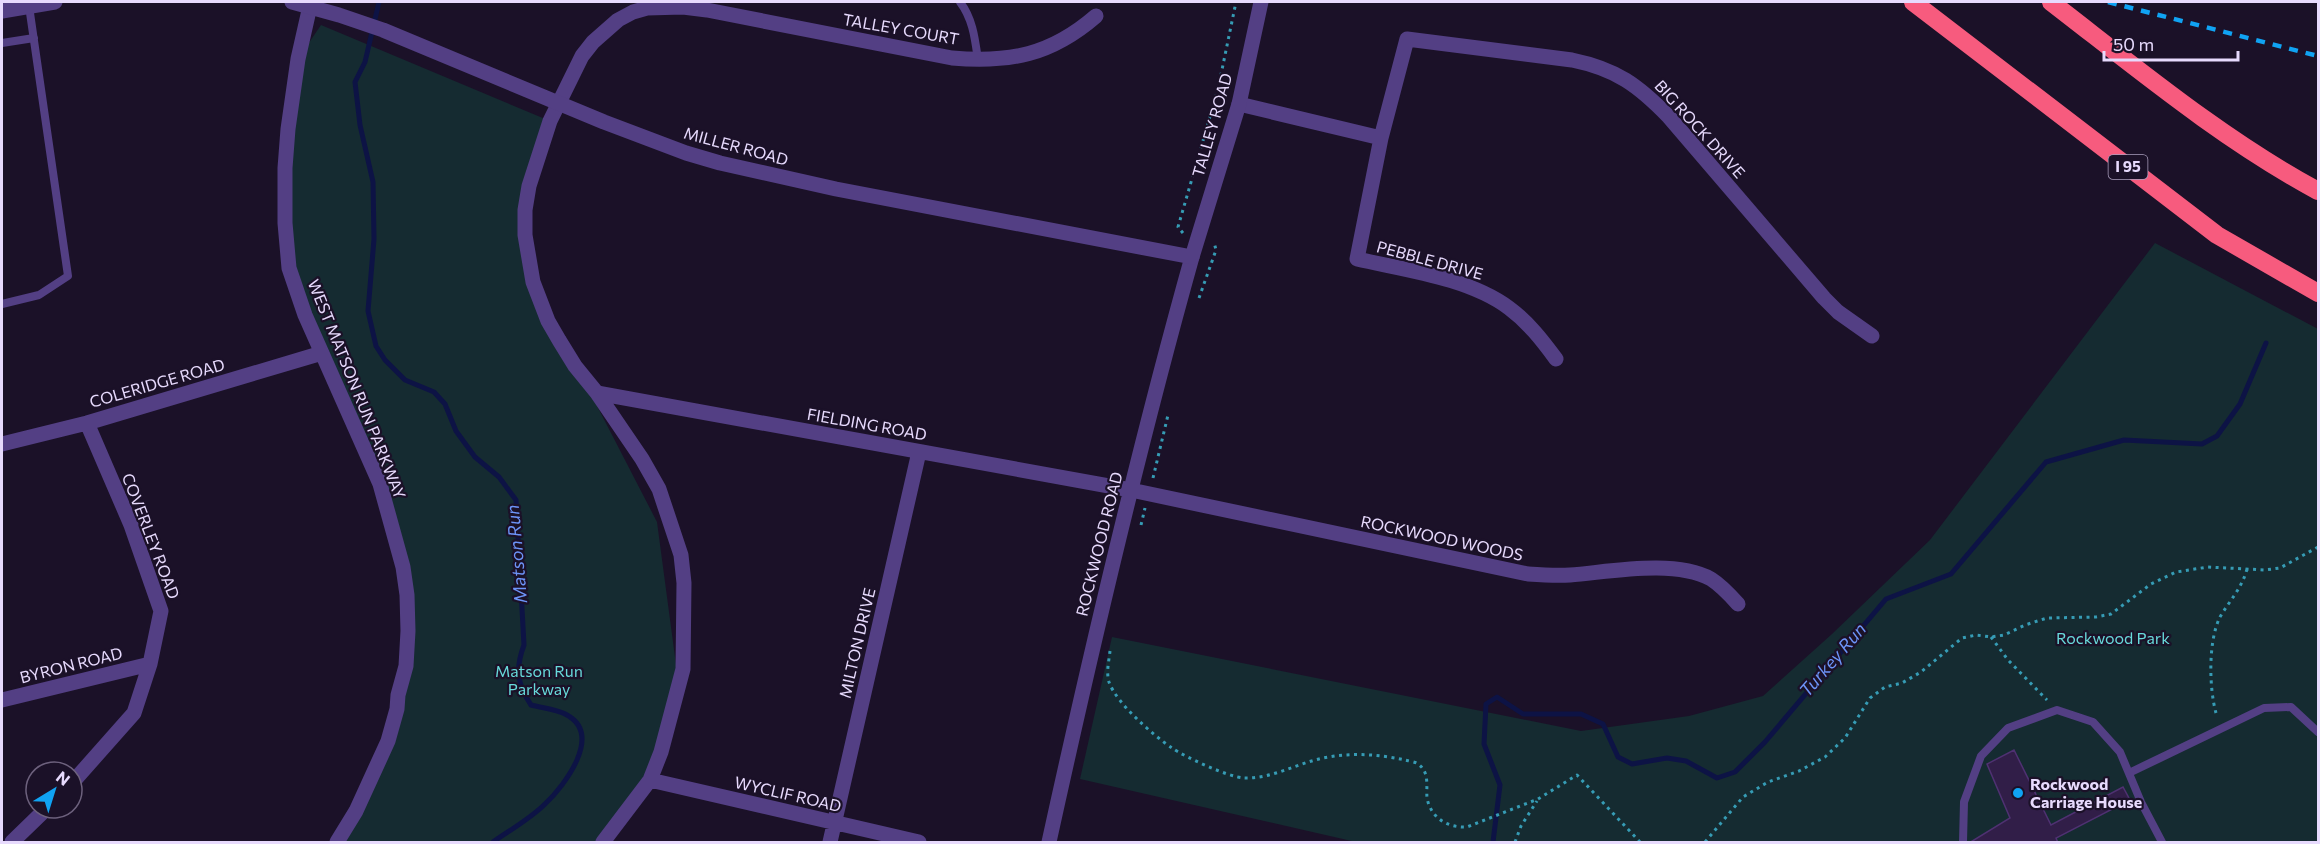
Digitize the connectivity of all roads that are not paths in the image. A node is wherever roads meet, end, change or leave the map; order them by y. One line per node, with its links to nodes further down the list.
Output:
1 (55, 2): 7 (street)
2 (292, 2): 8 (street, MILLER ROAD)
3 (960, 2): 13 (lane)
4 (1261, 2): 15 (street, TALLEY ROAD)
5 (1913, 2): 19 (highway, I 95)
6 (2051, 2): 17 (highway)
7 (29, 6): 9 (street); 11 (lane)
8 (310, 6): 14 (street, MILLER ROAD); 22 (street, WEST MATSON RUN PARKWAY)
9 (2, 11)
10 (1096, 16): 13 (street, TALLEY COURT)
11 (34, 38): 12 (lane); 20 (lane)
12 (2, 43)
13 (978, 60): 14 (street, TALLEY COURT)
14 (558, 102): 18 (street, MILLER ROAD); 24 (street, TALLEY COURT)
15 (1239, 105): 16 (street); 18 (street, TALLEY ROAD)
16 (1382, 138): 21 (street, BIG ROCK DRIVE); 23 (street, PEBBLE DRIVE)
17 (2319, 191)
18 (1192, 257): 28 (street, ROCKWOOD ROAD)
19 (2319, 293)
20 (2, 304)
21 (1872, 336)
22 (322, 353): 25 (street, COLERIDGE ROAD); 40 (street, WEST MATSON RUN PARKWAY)
23 (1556, 358)
24 (597, 393): 27 (street, FIELDING ROAD); 35 (street, TALLEY COURT)
25 (87, 423): 26 (street, COLERIDGE ROAD); 30 (street, COVERLEY ROAD)
26 (2, 444)
27 (919, 452): 28 (street, FIELDING ROAD); 37 (street, MILTON DRIVE)
28 (1131, 490): 29 (street, ROCKWOOD WOODS); 44 (street, ROCKWOOD ROAD)
29 (1738, 604)
30 (150, 664): 31 (street, BYRON ROAD); 33 (street, COVERLEY ROAD)
31 (2, 700)
32 (2319, 732): 34 (lane)
33 (84, 769)
34 (2129, 773): 38 (lane); 45 (lane)
35 (650, 780): 37 (street, WYCLIF ROAD); 41 (street, TALLEY COURT)
36 (34, 820): 39 (street)
37 (834, 824): 42 (street, MILTON DRIVE); 43 (street, WYCLIF ROAD)
38 (1963, 842)
39 (12, 843)
40 (337, 843)
41 (603, 843)
42 (830, 843)
43 (919, 843)
44 (1049, 843)
45 (2162, 843)

